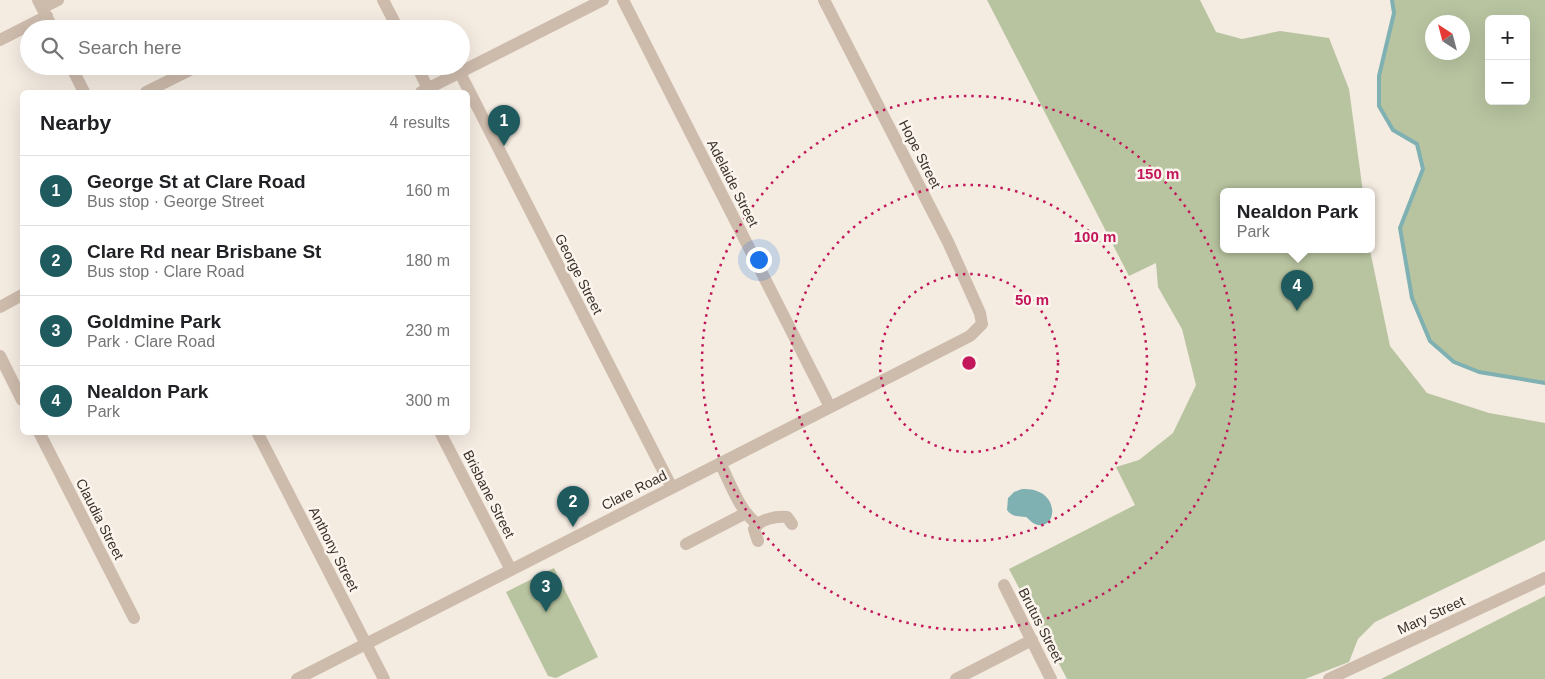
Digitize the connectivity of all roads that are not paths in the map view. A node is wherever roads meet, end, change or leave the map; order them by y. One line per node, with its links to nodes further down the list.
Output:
1 (58, 0): 7 (street)
2 (383, 0): 10 (street)
3 (603, 0): 6 (street)
4 (623, 0): 30 (street, Adelaide Street)
5 (824, 0): 27 (street, Hope Street)
6 (585, 4): 13 (street)
7 (42, 8): 8 (street); 9 (street)
8 (26, 20)
9 (48, 20)
10 (393, 20)
11 (20, 25): 12 (street)
12 (0, 40)
13 (470, 67)
14 (76, 75): 19 (street)
15 (180, 75): 20 (street)
16 (420, 75): 21 (street)
17 (456, 75): 22 (street)
18 (461, 75): 23 (street, George Street)
19 (83, 90)
20 (150, 90)
21 (425, 90)
22 (427, 90)
23 (469, 90)
24 (470, 93): 35 (street, George Street)
25 (20, 296): 26 (street)
26 (0, 307)
27 (982, 324): 30 (street, Clare Road)
28 (0, 356): 29 (street)
29 (20, 396)
30 (830, 407): 34 (street, Clare Road)
31 (41, 435): 44 (street, Claudia Street)
32 (259, 435): 46 (street, Anthony Street)
33 (442, 435): 41 (street, Brisbane Street)
34 (720, 463): 35 (street, Clare Road); 36 (street)
35 (672, 488): 41 (street, Clare Road)
36 (746, 513): 37 (street); 40 (street)
37 (757, 524): 38 (street); 39 (street)
38 (792, 524)
39 (758, 541)
40 (686, 544)
41 (511, 570): 46 (street, Clare Road)
42 (1545, 578): 51 (street, Mary Street)
43 (1004, 585): 45 (street, Brutus Street)
44 (134, 618)
45 (1032, 640): 49 (street); 50 (street, Brutus Street)
46 (366, 644): 47 (street, Clare Road); 48 (street, Anthony Street)
47 (297, 679)
48 (384, 679)
49 (956, 679)
50 (1052, 679)
51 (1329, 679)

